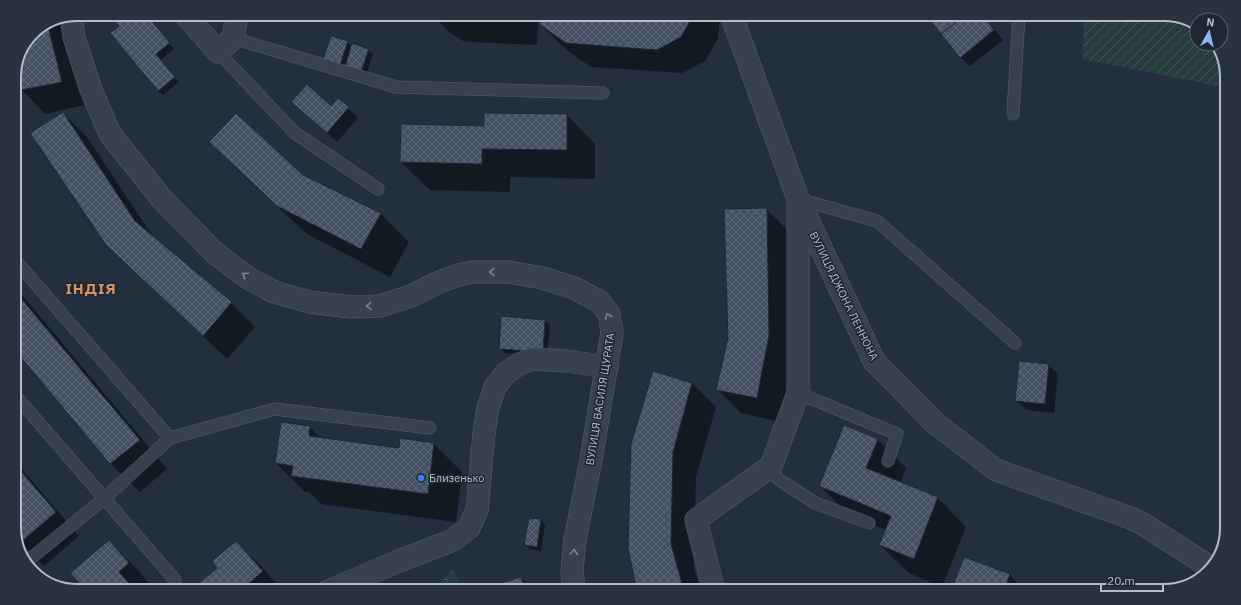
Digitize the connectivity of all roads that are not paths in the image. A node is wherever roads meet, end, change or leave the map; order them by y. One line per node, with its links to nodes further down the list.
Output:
1 (72, 21): 13 (street, ВУЛИЦЯ ВАСИЛЯ ЩУРАТА, one-way to 1)
2 (194, 21): 6 (street)
3 (235, 21): 6 (street)
4 (734, 21): 10 (street, ВУЛИЦЯ ДЖОНА ЛЕННОНА)
5 (1019, 21): 8 (lane)
6 (226, 45): 7 (lane); 9 (lane)
7 (603, 93)
8 (1013, 114)
9 (378, 189)
10 (798, 199): 12 (lane); 14 (street); 23 (street, ВУЛИЦЯ ДЖОНА ЛЕННОНА)
11 (21, 267): 17 (lane)
12 (1016, 343)
13 (607, 368): 25 (street); 26 (street, ВУЛИЦЯ ВАСИЛЯ ЩУРАТА, one-way to 13)
14 (798, 393): 18 (lane); 19 (street)
15 (21, 405): 20 (lane)
16 (430, 428): 17 (lane)
17 (170, 438): 20 (lane)
18 (888, 461)
19 (771, 466): 21 (lane); 27 (street)
20 (105, 498): 22 (lane); 24 (lane)
21 (869, 523)
22 (30, 558)
23 (1206, 565)
24 (175, 580)
25 (345, 584)
26 (573, 584)
27 (712, 584)

